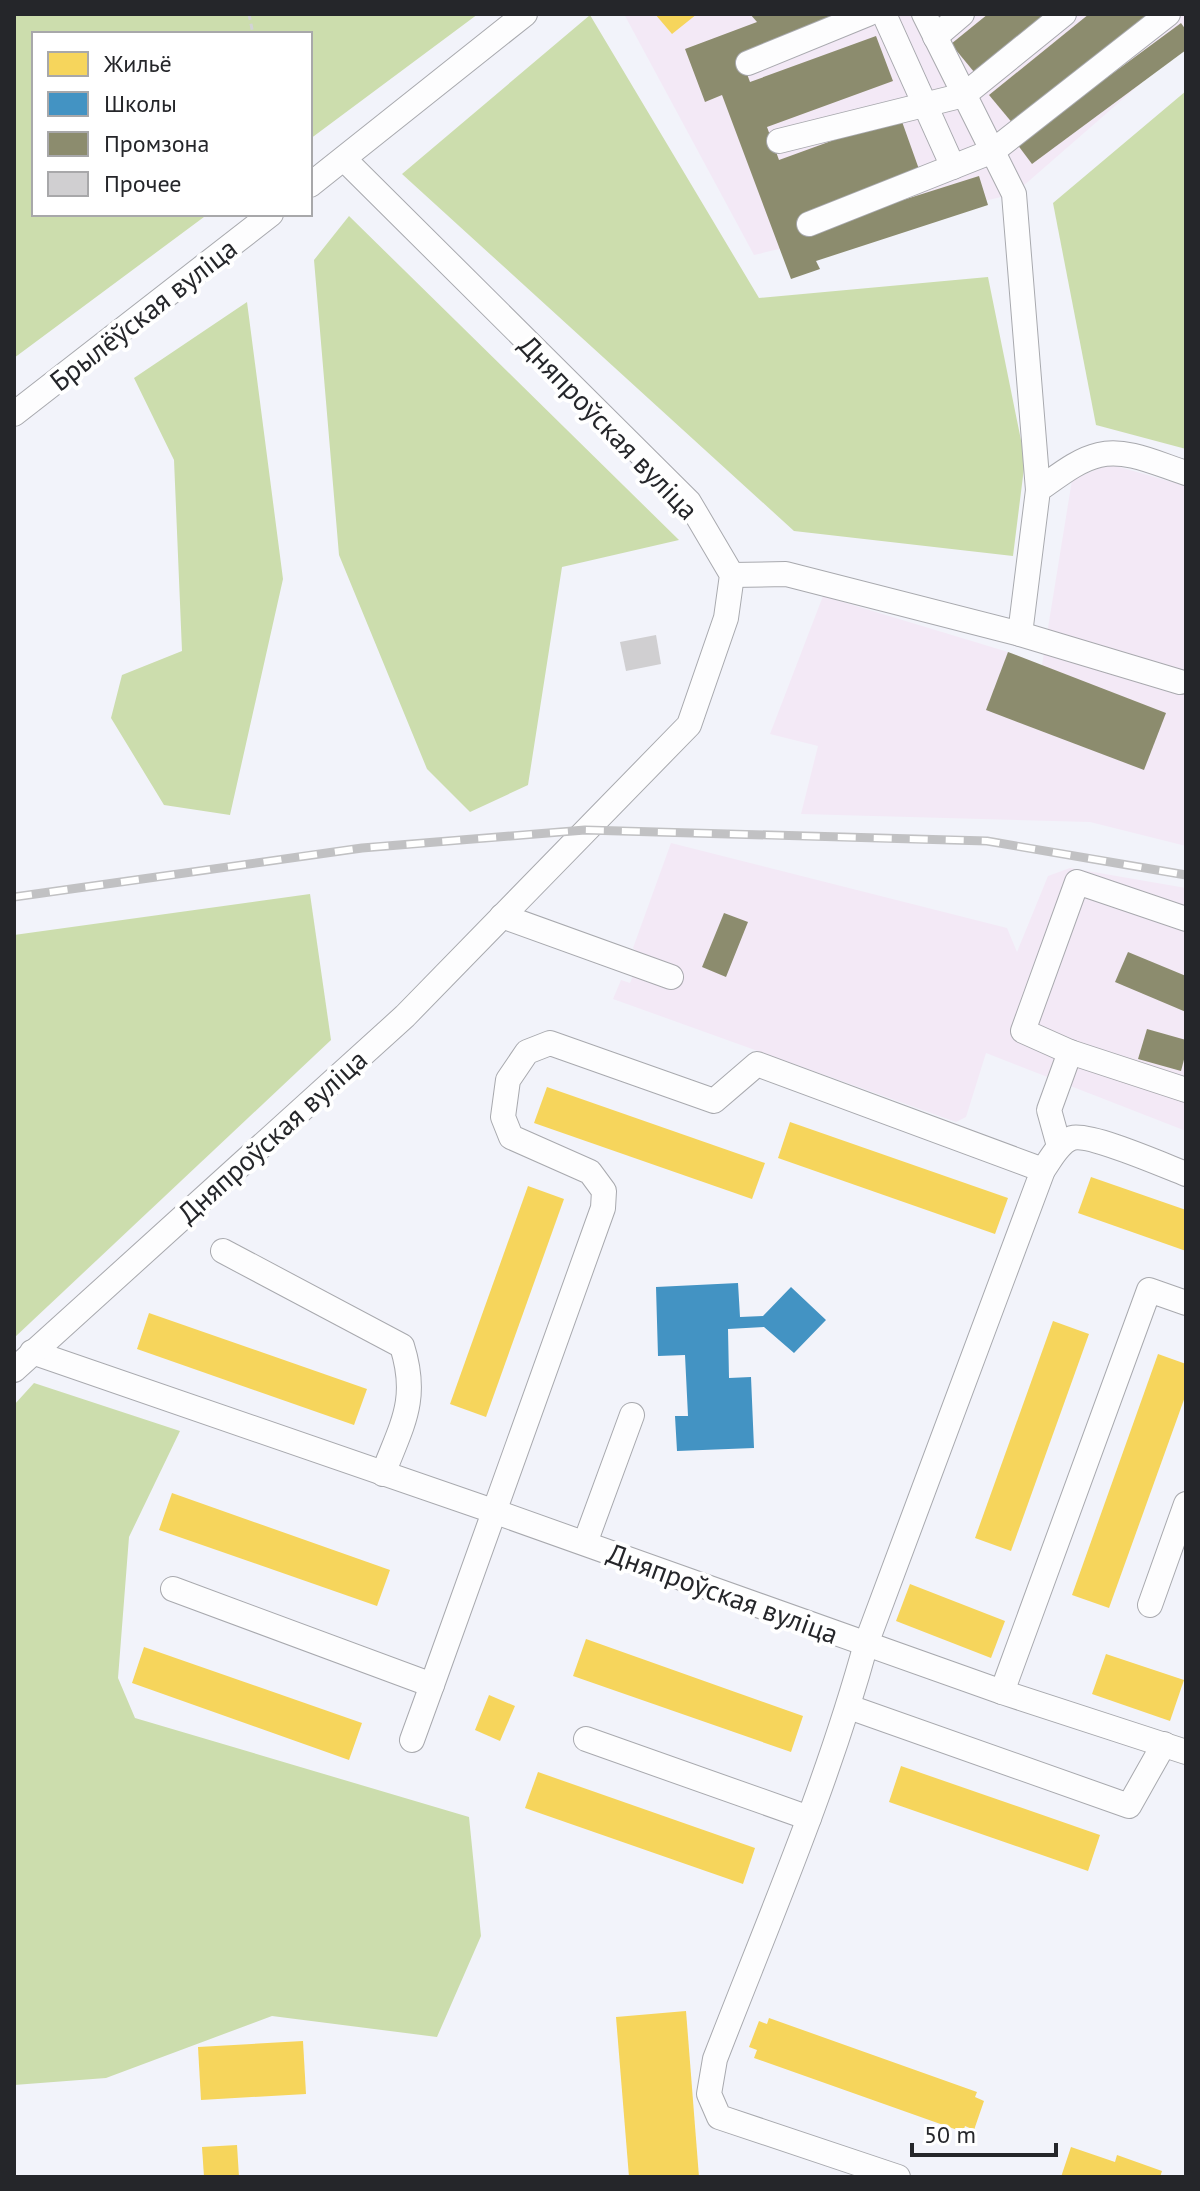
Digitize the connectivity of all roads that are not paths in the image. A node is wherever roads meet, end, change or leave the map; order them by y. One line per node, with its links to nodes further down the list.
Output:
1 (525, 14): 14 (street)
2 (868, 14): 9 (street)
3 (884, 14): 11 (street)
4 (924, 14): 8 (street)
5 (962, 14): 8 (street)
6 (1064, 14): 10 (street)
7 (1168, 14): 13 (street)
8 (935, 37): 10 (street)
9 (748, 63)
10 (964, 95): 11 (street); 13 (street)
11 (925, 105): 12 (street); 15 (street)
12 (779, 141)
13 (993, 151): 15 (street); 21 (street)
14 (344, 159): 16 (street); 22 (street, Дняпроўская вуліца)
15 (953, 167): 18 (street)
16 (312, 183)
17 (268, 216): 19 (street, Брылёўская вуліца)
18 (809, 224)
19 (14, 414)
20 (1186, 473): 21 (street)
21 (1038, 490): 23 (street)
22 (732, 575): 23 (street); 25 (street, Дняпроўская вуліца)
23 (1020, 634): 24 (street)
24 (1180, 682)
25 (502, 916): 27 (street); 35 (street, Дняпроўская вуліца)
26 (1186, 919): 28 (street)
27 (671, 977)
28 (1070, 1052): 29 (street); 30 (street)
29 (1186, 1090)
30 (1059, 1146): 31 (street); 32 (street)
31 (1043, 1170): 40 (street); 44 (street)
32 (1186, 1174)
33 (223, 1251): 38 (street)
34 (1186, 1303): 46 (street)
35 (32, 1352): 36 (street); 38 (street, Дняпроўская вуліца)
36 (14, 1370)
37 (632, 1415): 41 (street)
38 (383, 1474): 40 (street, Дняпроўская вуліца)
39 (1186, 1504): 43 (street)
40 (493, 1511): 41 (street, Дняпроўская вуліца); 45 (street)
41 (585, 1543): 44 (street, Дняпроўская вуліца)
42 (173, 1589): 45 (street)
43 (1150, 1605)
44 (866, 1644): 46 (street, Дняпроўская вуліца); 47 (street)
45 (432, 1685): 49 (street)
46 (1002, 1692): 50 (street, Дняпроўская вуліца)
47 (849, 1707): 50 (street); 51 (street)
48 (586, 1739): 51 (street)
49 (412, 1740)
50 (1175, 1748)
51 (809, 1818): 52 (street)
52 (898, 2177)

